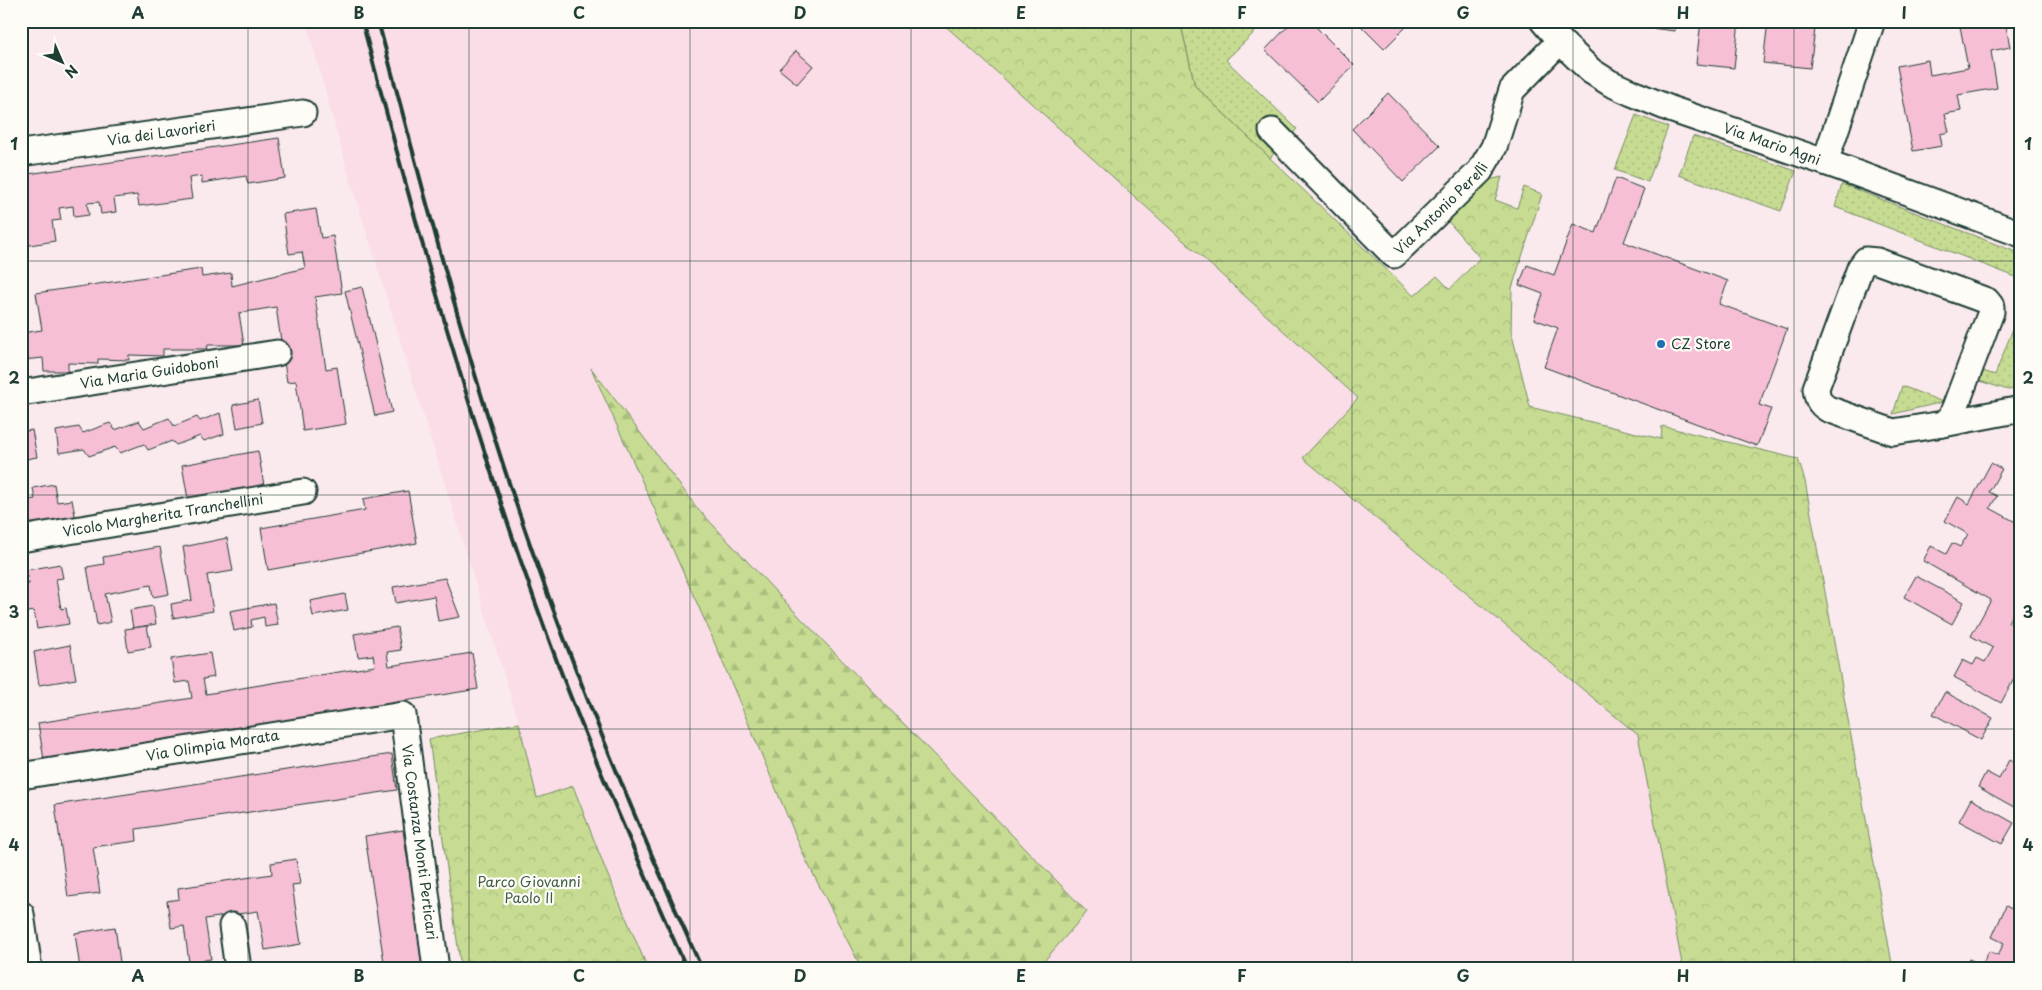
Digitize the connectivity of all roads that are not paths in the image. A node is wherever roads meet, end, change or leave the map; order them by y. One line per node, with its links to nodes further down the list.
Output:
1 (1543, 21): 3 (street, Via Mario Agni)
2 (1872, 21): 7 (street)
3 (1560, 41): 5 (street, Via Antonio Perelli); 7 (street, Via Mario Agni)
4 (303, 112): 6 (street, Via dei Lavorieri)
5 (1272, 131)
6 (21, 153)
7 (1825, 162): 8 (street, Via Mario Agni)
8 (2021, 234)
9 (277, 353): 10 (street, Via Maria Guidoboni)
10 (21, 393)
11 (2021, 410): 12 (street)
12 (1943, 424): 12 (street)
13 (303, 492): 14 (street, Vicolo Margherita Tranchellini)
14 (21, 539)
15 (403, 715): 16 (street, Via Olimpia Morata); 21 (street, Via Costanza Monti Perticari)
16 (21, 776)
17 (21, 914): 19 (street)
18 (232, 926): 20 (street)
19 (29, 969)
20 (238, 969)
21 (436, 969)

